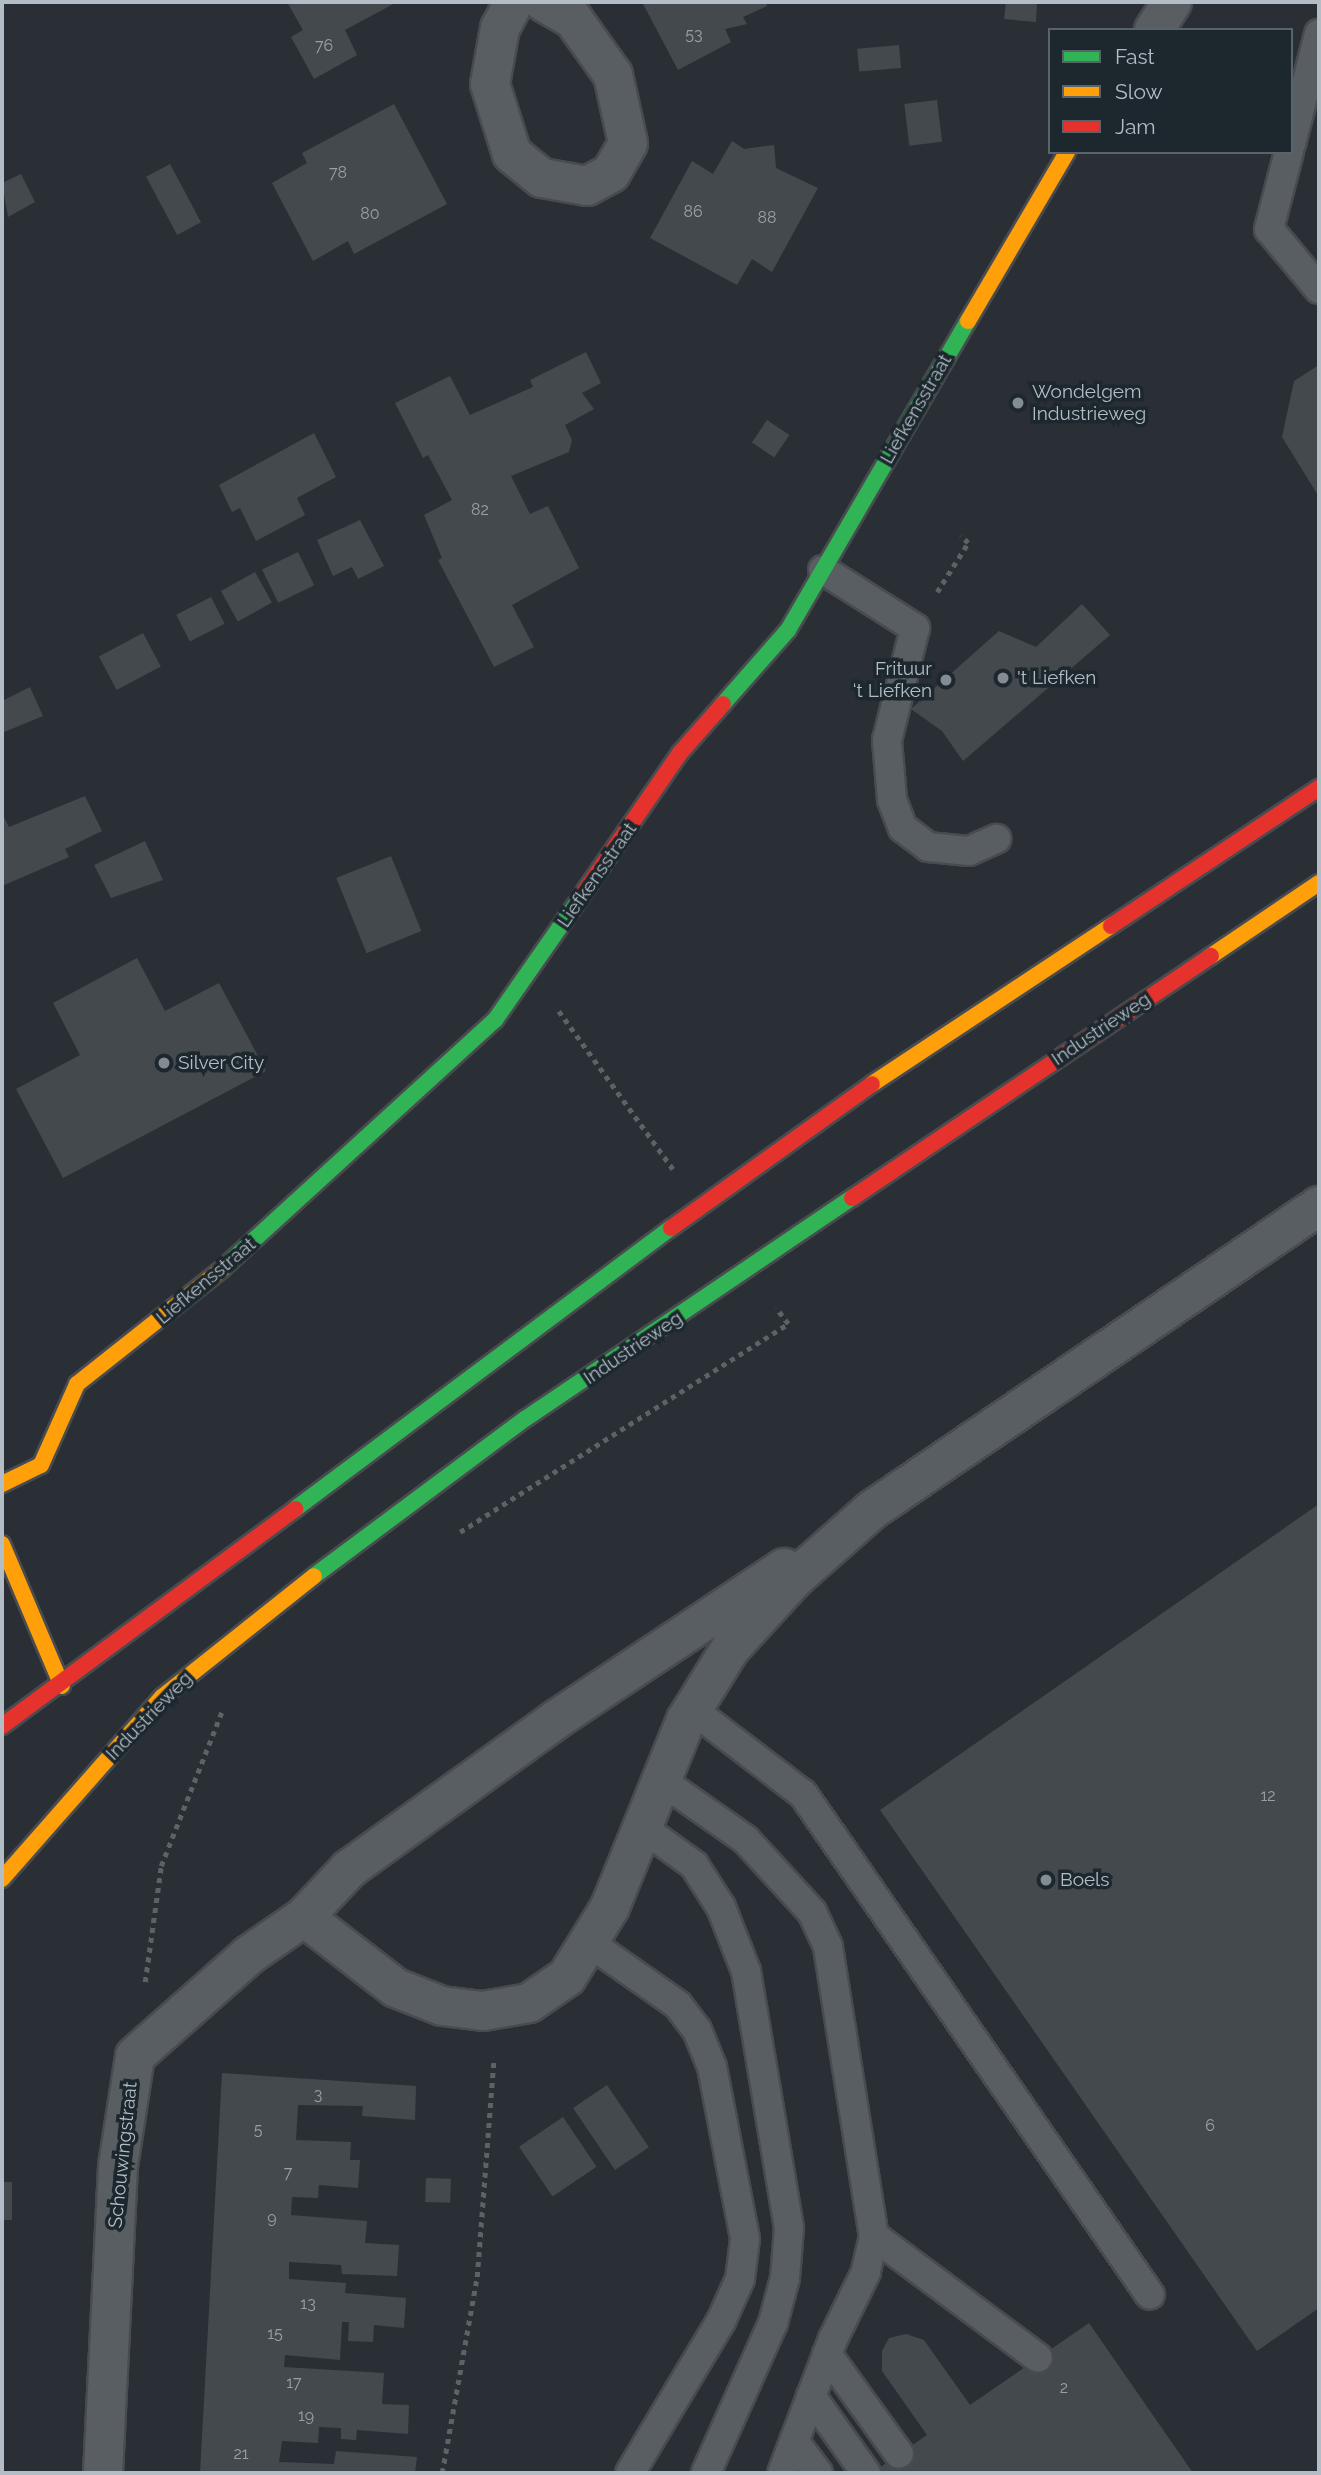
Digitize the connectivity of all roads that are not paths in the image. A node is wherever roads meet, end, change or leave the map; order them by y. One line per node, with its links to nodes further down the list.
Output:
1 (514, 2): 2 (street)
2 (544, 2)
3 (1172, 2): 4 (street)
4 (1155, 28)
5 (1319, 34): 6 (lane)
6 (1293, 136)
7 (1066, 154): 10 (main road, Liefkensstraat)
8 (1288, 154): 9 (lane)
9 (1319, 289)
10 (822, 570): 12 (lane); 15 (main road, Liefkensstraat)
11 (1319, 788): 18 (main road)
12 (996, 839)
13 (1319, 883): 23 (main road, Industrieweg)
14 (1319, 1208): 16 (street)
15 (2, 1484)
16 (872, 1510): 19 (street); 24 (street)
17 (2, 1544): 18 (main road)
18 (62, 1686): 20 (main road)
19 (693, 1710): 21 (street); 27 (lane)
20 (2, 1726)
21 (659, 1779): 22 (street); 26 (lane)
22 (640, 1826): 25 (street); 35 (lane)
23 (2, 1879)
24 (304, 1917): 25 (street); 33 (street, Schouwingstraat)
25 (591, 1944): 34 (lane)
26 (874, 2236): 28 (lane); 29 (lane)
27 (1150, 2295)
28 (827, 2354): 30 (lane); 31 (lane)
29 (1038, 2358)
30 (811, 2396): 32 (lane); 37 (lane)
31 (899, 2454)
32 (788, 2463): 36 (lane)
33 (103, 2473)
34 (629, 2473)
35 (706, 2473)
36 (818, 2473)
37 (866, 2473)

